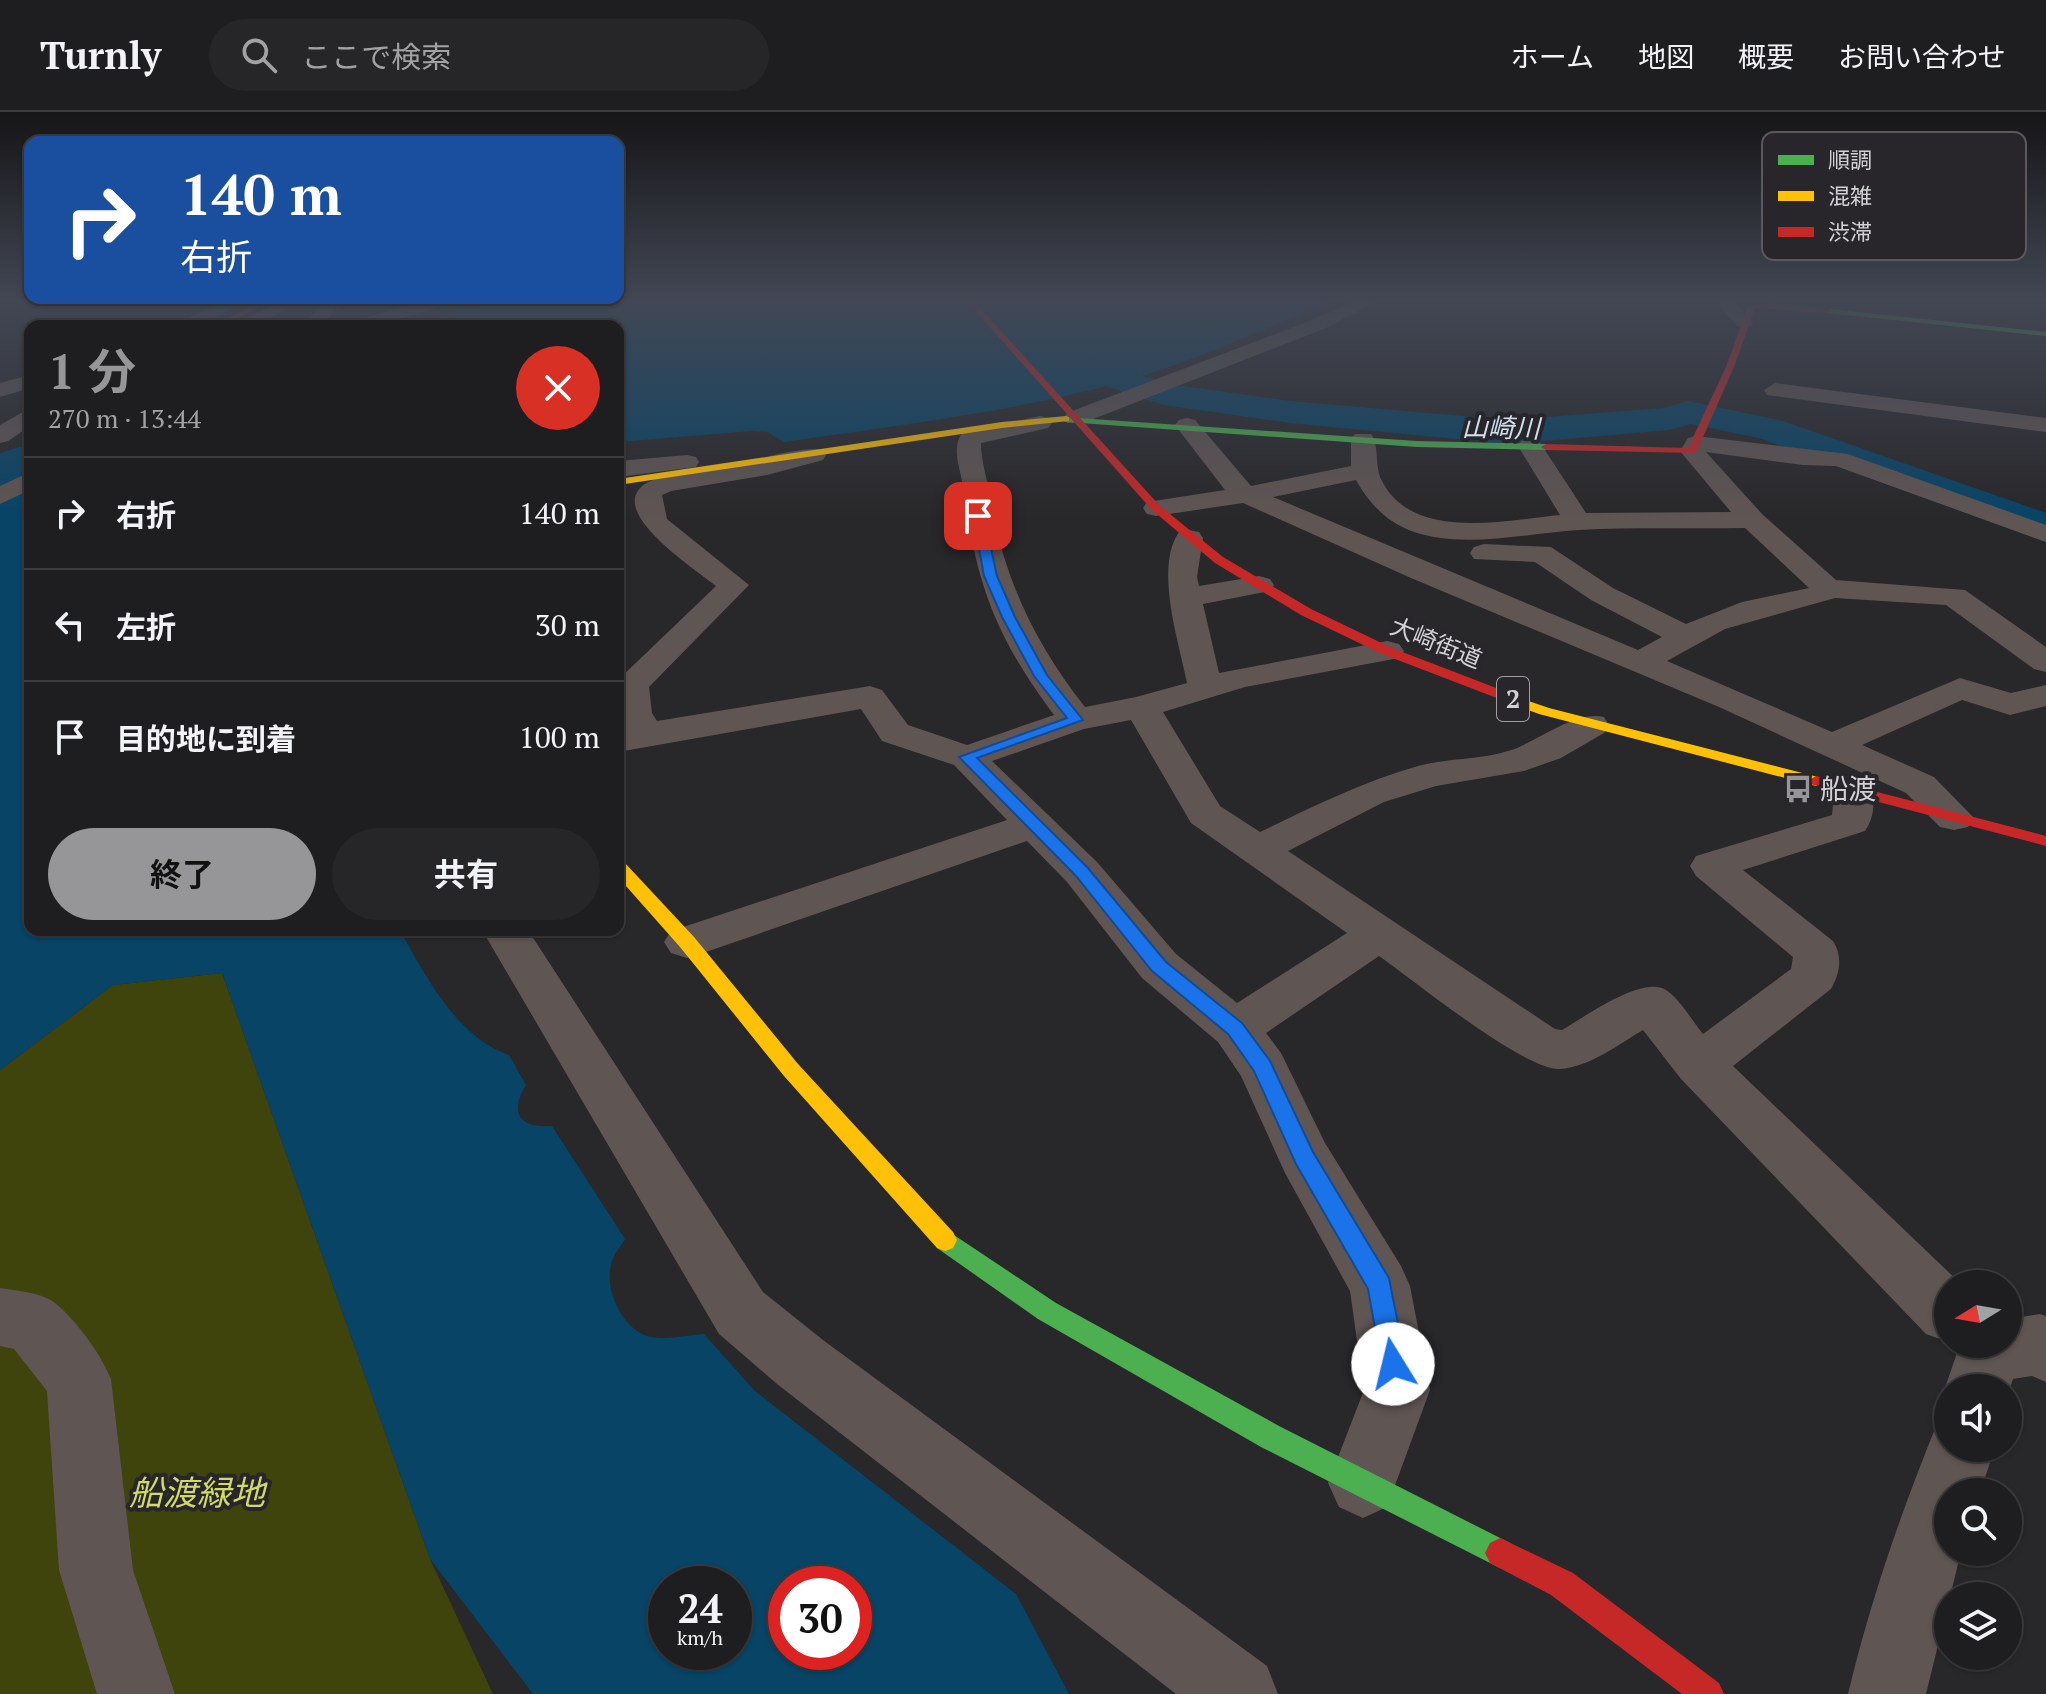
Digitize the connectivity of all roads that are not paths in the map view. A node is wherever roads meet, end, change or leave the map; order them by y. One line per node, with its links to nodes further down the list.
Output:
1 (1031, 373): 9 (street, 大崎街道 / 2)
2 (1189, 373): 9 (street)
3 (1728, 373): 20 (street)
4 (0, 376): 5 (street)
5 (24, 379)
6 (24, 382): 7 (street)
7 (0, 390)
8 (1775, 390): 12 (street)
9 (1066, 413): 11 (street); 21 (street); 30 (street, 大崎街道 / 2); 48 (street)
10 (24, 420): 15 (street)
11 (1187, 425): 16 (street); 28 (street)
12 (2046, 425)
13 (24, 432): 15 (street)
14 (24, 433): 17 (street)
15 (0, 438)
16 (1363, 439): 19 (street); 25 (street)
17 (0, 446)
18 (24, 446): 22 (street)
19 (1530, 446): 20 (street); 32 (street)
20 (1694, 447): 31 (street); 34 (street)
21 (820, 453): 26 (street); 50 (street)
22 (0, 460)
23 (692, 462): 24 (street)
24 (624, 468)
25 (1364, 471): 28 (street); 33 (street)
26 (624, 481)
27 (24, 483): 29 (street)
28 (1246, 495): 30 (street); 37 (street)
29 (0, 496)
30 (1156, 508): 35 (street, 大崎街道 / 2)
31 (1752, 520): 32 (street); 39 (street)
32 (1578, 522): 33 (street)
33 (1452, 529): 36 (street)
34 (2046, 534)
35 (1189, 538): 38 (street, 大崎街道 / 2); 40 (street)
36 (1480, 553): 37 (street); 41 (street)
37 (1421, 572): 43 (street)
38 (1259, 585): 40 (street); 42 (street, 大崎街道 / 2)
39 (1828, 589): 41 (street); 44 (street)
40 (1188, 597): 45 (street)
41 (1687, 637): 43 (street)
42 (1387, 651): 45 (street); 49 (street, 大崎街道 / 2)
43 (1641, 662): 51 (street)
44 (2046, 662)
45 (1205, 687): 47 (street)
46 (2046, 695): 51 (street)
47 (1142, 707): 48 (street); 57 (street)
48 (1076, 720): 52 (street)
49 (1591, 725): 53 (street, 大崎街道 / 2); 57 (street)
50 (633, 737): 52 (street)
51 (1832, 745): 54 (street)
52 (967, 757): 55 (street)
53 (1854, 793): 54 (street, 大崎街道 / 2); 63 (street)
54 (1954, 818): 56 (street, 大崎街道 / 2)
55 (1036, 824): 61 (street); 62 (street)
56 (2046, 841)
57 (1259, 849): 59 (street)
58 (624, 873): 61 (street)
59 (1380, 933): 62 (street); 63 (street)
60 (509, 936): 69 (street)
61 (687, 942): 67 (street)
62 (1235, 1029): 67 (street)
63 (1699, 1065): 64 (street)
64 (1934, 1297)
65 (0, 1317): 68 (street)
66 (1956, 1462): 71 (street)
67 (1363, 1483): 70 (street)
68 (136, 1694)
69 (1239, 1694)
70 (1708, 1694)
71 (1887, 1694)

